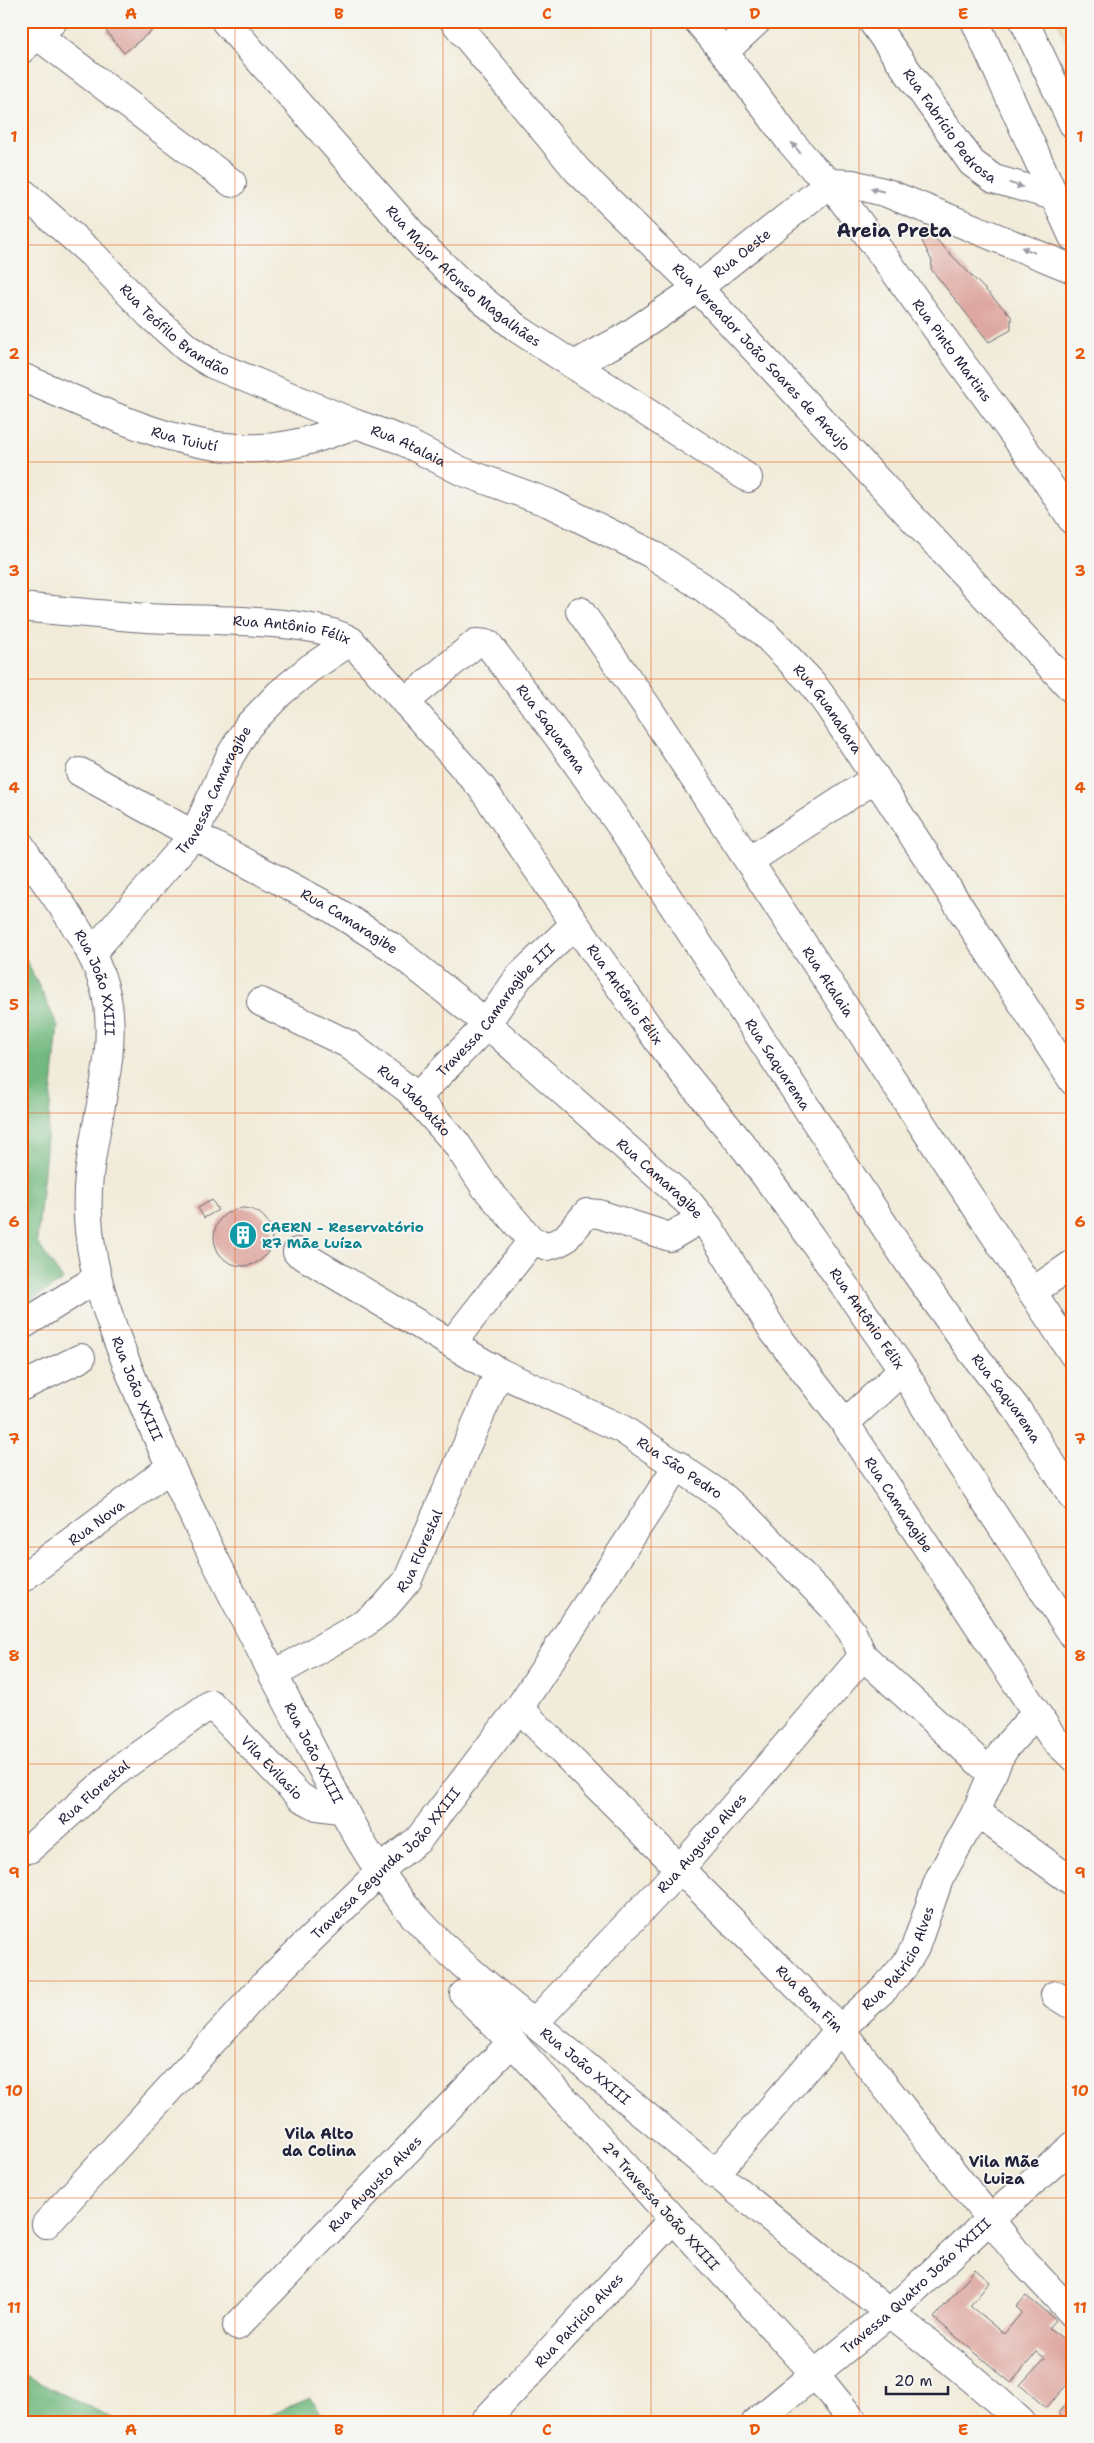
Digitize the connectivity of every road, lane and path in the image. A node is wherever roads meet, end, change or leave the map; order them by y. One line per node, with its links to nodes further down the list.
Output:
1 (225, 21): 18 (street, Rua Major Afonso Magalhães)
2 (454, 21): 17 (street, Rua Vereador João Soares de Araujo)
3 (698, 21): 9 (street, Rua Pinto Martins)
4 (758, 21): 9 (street)
5 (872, 21): 14 (street, Rua Fabrício Pedrosa, one-way to 14)
6 (975, 21): 14 (street)
7 (1024, 21): 10 (street)
8 (33, 32): 12 (street)
9 (724, 52): 11 (street, Rua Pinto Martins, one-way to 9)
10 (1073, 124)
11 (830, 182): 16 (street, one-way to 11); 17 (street, Rua Oeste); 23 (street, Rua Pinto Martins)
12 (232, 183)
13 (21, 191): 20 (street, Rua Teófilo Brandão)
14 (1054, 196): 15 (street)
15 (1073, 237)
16 (1073, 269)
17 (698, 288): 18 (street, Rua Oeste); 27 (street, Rua Vereador João Soares de Araujo)
18 (574, 365): 22 (street, Rua Major Afonso Magalhães)
19 (21, 377): 20 (street, Rua Tuiutí)
20 (356, 424): 21 (street, Rua Atalaia)
21 (461, 471): 30 (street, Rua Guanabara)
22 (748, 478)
23 (1073, 521)
24 (21, 607): 26 (street, Rua Antônio Félix)
25 (580, 611): 33 (street, Rua Atalaia)
26 (352, 641): 28 (street, Rua Antônio Félix); 31 (street, Travessa Camaragibe)
27 (1073, 690)
28 (405, 702): 34 (street, Rua Antônio Félix); 56 (street, Rua Saquarema)
29 (80, 772): 31 (street, Rua Camaragibe)
30 (876, 778): 33 (street); 38 (street, Rua Guanabara)
31 (194, 835): 35 (street, Travessa Camaragibe); 37 (street, Rua Camaragibe)
32 (21, 846): 35 (street, Rua João XXIII)
33 (749, 861): 45 (street, Rua Atalaia)
34 (575, 924): 37 (street, Travessa Camaragibe III); 50 (street, Rua Antônio Félix)
35 (91, 954): 44 (street, Rua João XXIII)
36 (261, 1002): 39 (street, Rua Jaboatão)
37 (486, 1023): 39 (street, Travessa Camaragibe III); 40 (street, Rua Camaragibe)
38 (1073, 1081)
39 (416, 1098): 41 (street, Rua Jaboatão)
40 (702, 1218): 41 (street); 53 (street, Rua Camaragibe)
41 (532, 1241): 47 (street)
42 (297, 1252): 47 (street, Rua São Pedro)
43 (1073, 1264): 45 (street)
44 (96, 1279): 46 (street); 55 (street, Rua João XXIII)
45 (1032, 1292): 48 (street, Rua Atalaia)
46 (21, 1326)
47 (452, 1343): 51 (street, Rua São Pedro)
48 (1073, 1354)
49 (81, 1358): 52 (street)
50 (903, 1370): 53 (street); 58 (street, Rua Antônio Félix)
51 (500, 1372): 54 (street, Rua São Pedro); 60 (street, Rua Florestal)
52 (21, 1387)
53 (844, 1423): 63 (street, Rua Camaragibe)
54 (678, 1465): 59 (street, Rua São Pedro); 62 (street, Travessa Segunda João XXIII)
55 (171, 1467): 57 (street, Rua Nova); 60 (street, Rua João XXIII)
56 (1073, 1496)
57 (21, 1579)
58 (1073, 1635)
59 (863, 1656): 65 (street, Rua São Pedro); 69 (street, Rua Augusto Alves)
60 (273, 1675): 66 (street, Rua João XXIII)
61 (211, 1704): 66 (street, Vila Evilasio); 68 (street, Rua Florestal)
62 (519, 1708): 69 (street, Rua Bom Fim); 70 (street, Travessa Segunda João XXIII)
63 (1036, 1713): 64 (street, Rua Camaragibe); 65 (street, Rua Patricio Alves)
64 (1073, 1757)
65 (992, 1774): 67 (street, Rua Patricio Alves)
66 (344, 1810): 70 (street, Rua João XXIII)
67 (976, 1812): 71 (street); 74 (street, Rua Patricio Alves)
68 (29, 1849)
69 (679, 1870): 73 (street, Rua Augusto Alves); 74 (street, Rua Bom Fim)
70 (380, 1872): 73 (street, Rua João XXIII); 80 (street, Travessa Segunda João XXIII)
71 (1073, 1882)
72 (464, 1994): 75 (street, 2ª Travessa João XXIII)
73 (534, 2023): 77 (street, Rua João XXIII)
74 (840, 2029): 77 (street, Rua Patricio Alves); 78 (street, Rua Bom Fim)
75 (512, 2042): 79 (street, 2ª Travessa João XXIII); 83 (street, Rua Augusto Alves)
76 (1073, 2146): 78 (street, Travessa Quatro João XXIII)
77 (715, 2174): 81 (street, Rua João XXIII)
78 (990, 2219): 81 (street, Travessa Quatro João XXIII); 82 (street, Rua Bom Fim)
79 (672, 2220): 84 (street, 2ª Travessa João XXIII); 85 (street, Rua Patricio Alves)
80 (46, 2224)
81 (889, 2313): 84 (street, Travessa Quatro João XXIII); 88 (street, Rua João XXIII)
82 (1073, 2314)
83 (237, 2326)
84 (815, 2374): 86 (street, Travessa Quatro João XXIII); 87 (street, 2ª Travessa João XXIII)
85 (484, 2422)
86 (756, 2422)
87 (854, 2422)
88 (1021, 2422)

